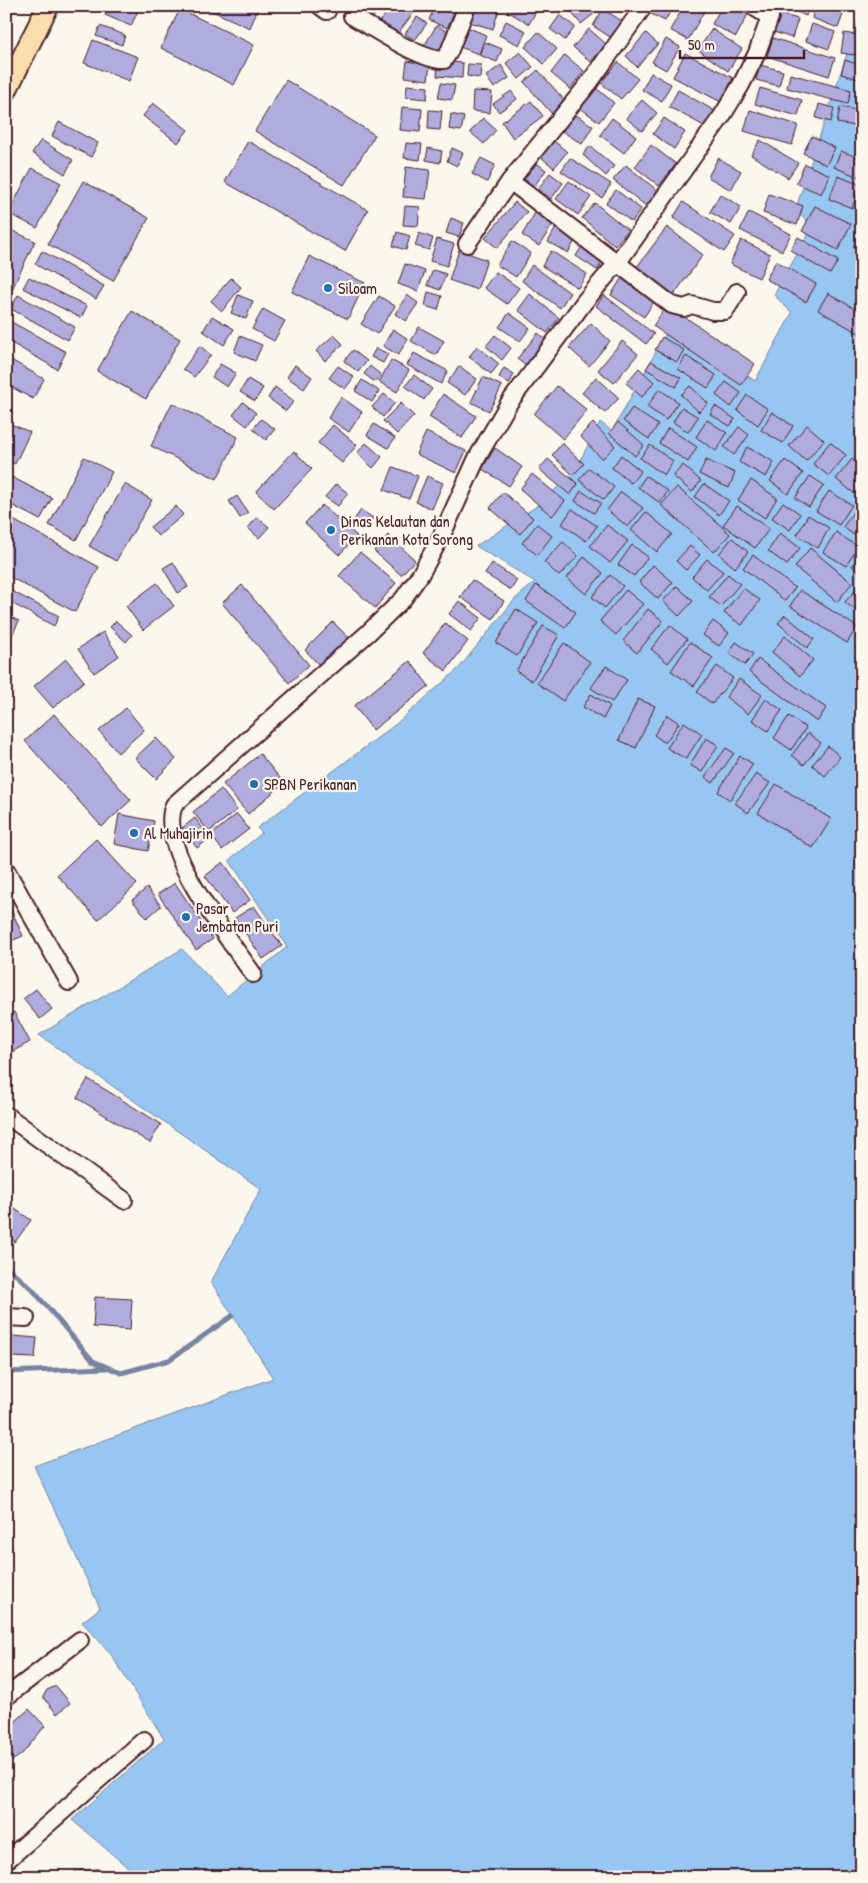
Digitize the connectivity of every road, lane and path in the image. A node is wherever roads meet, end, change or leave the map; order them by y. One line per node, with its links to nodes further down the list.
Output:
1 (48, 6): 7 (main road)
2 (466, 6): 6 (street)
3 (644, 6): 8 (street)
4 (752, 6): 5 (street)
5 (772, 12): 10 (street)
6 (352, 16)
7 (6, 91)
8 (510, 181): 9 (street); 10 (street)
9 (467, 244)
10 (618, 262): 11 (street); 13 (street)
11 (737, 292)
12 (6, 870): 14 (street)
13 (254, 974)
14 (69, 982)
15 (6, 1115): 16 (street)
16 (124, 1200)
17 (6, 1317): 18 (street)
18 (26, 1318)
19 (80, 1640): 20 (street)
20 (6, 1697)
21 (144, 1740): 22 (street)
22 (6, 1861)

